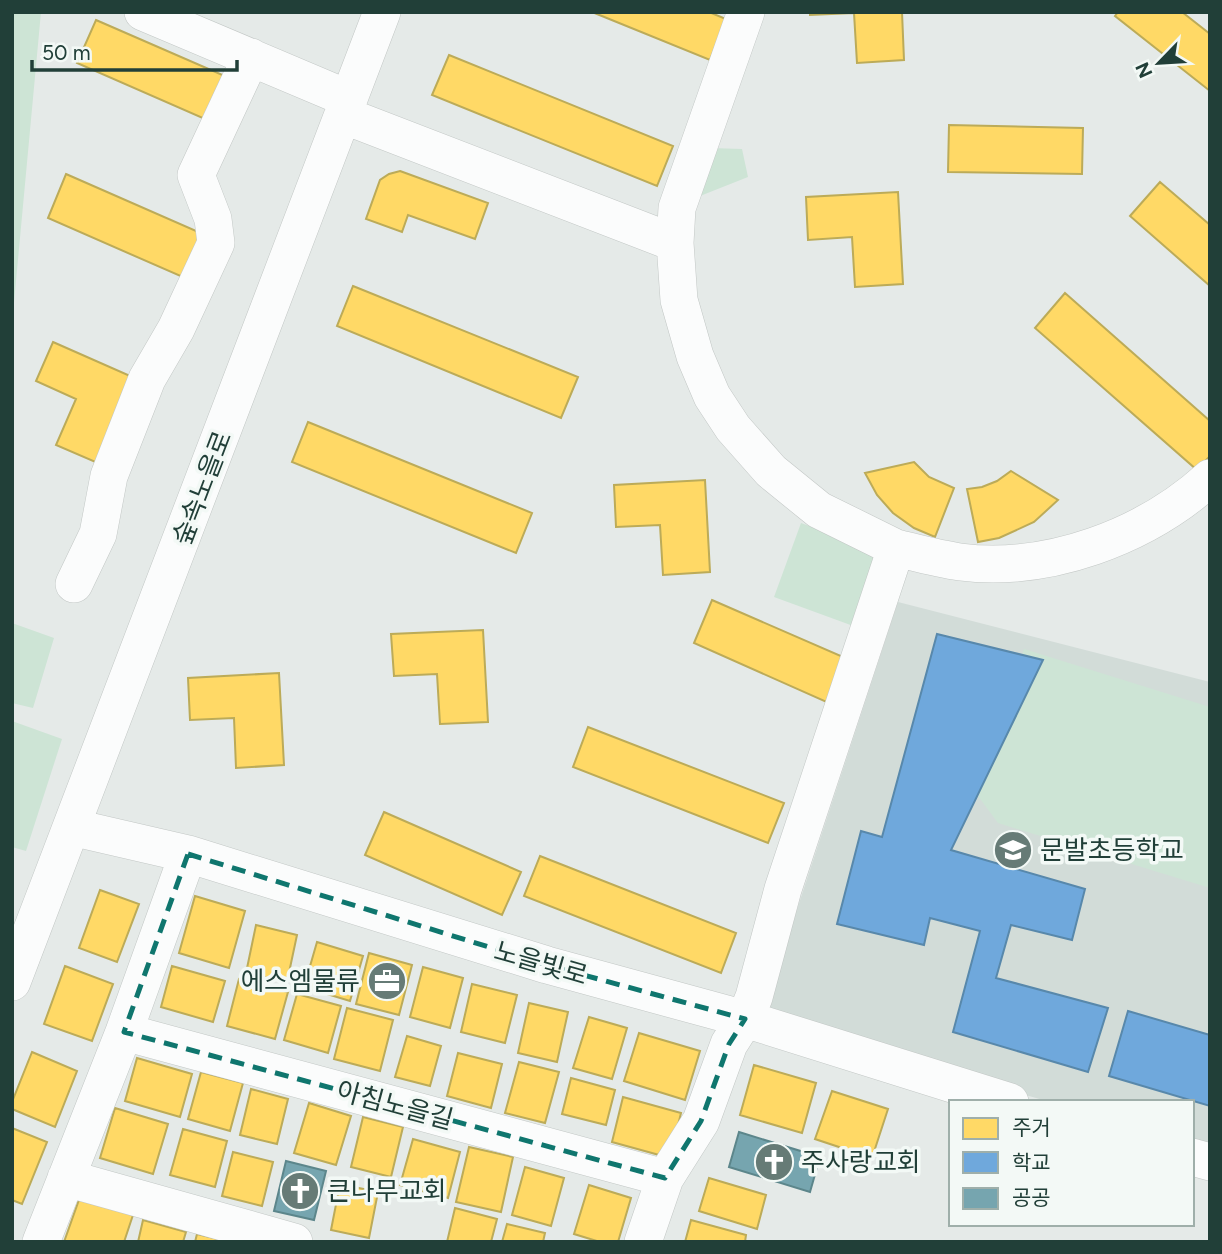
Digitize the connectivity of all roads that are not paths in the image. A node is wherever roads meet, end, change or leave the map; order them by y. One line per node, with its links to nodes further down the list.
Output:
1 (142, 12): 4 (street)
2 (382, 12): 5 (street, 숲속노을로)
3 (746, 12): 6 (street)
4 (251, 57): 5 (street); 9 (street)
5 (346, 106): 6 (street); 10 (street, 숲속노을로)
6 (675, 243): 8 (street)
7 (1210, 478): 8 (street)
8 (896, 548): 13 (street)
9 (74, 584)
10 (71, 827): 11 (street, 노을빛로); 12 (street, 숲속노을로)
11 (188, 854): 13 (street, 노을빛로); 14 (street)
12 (15, 968)
13 (745, 1019): 15 (street, 노을빛로); 17 (street)
14 (124, 1032): 16 (street); 17 (street, 아침노을길)
15 (1004, 1100)
16 (66, 1178): 18 (street); 19 (street)
17 (665, 1178): 20 (street)
18 (40, 1242)
19 (294, 1242)
20 (643, 1242)

